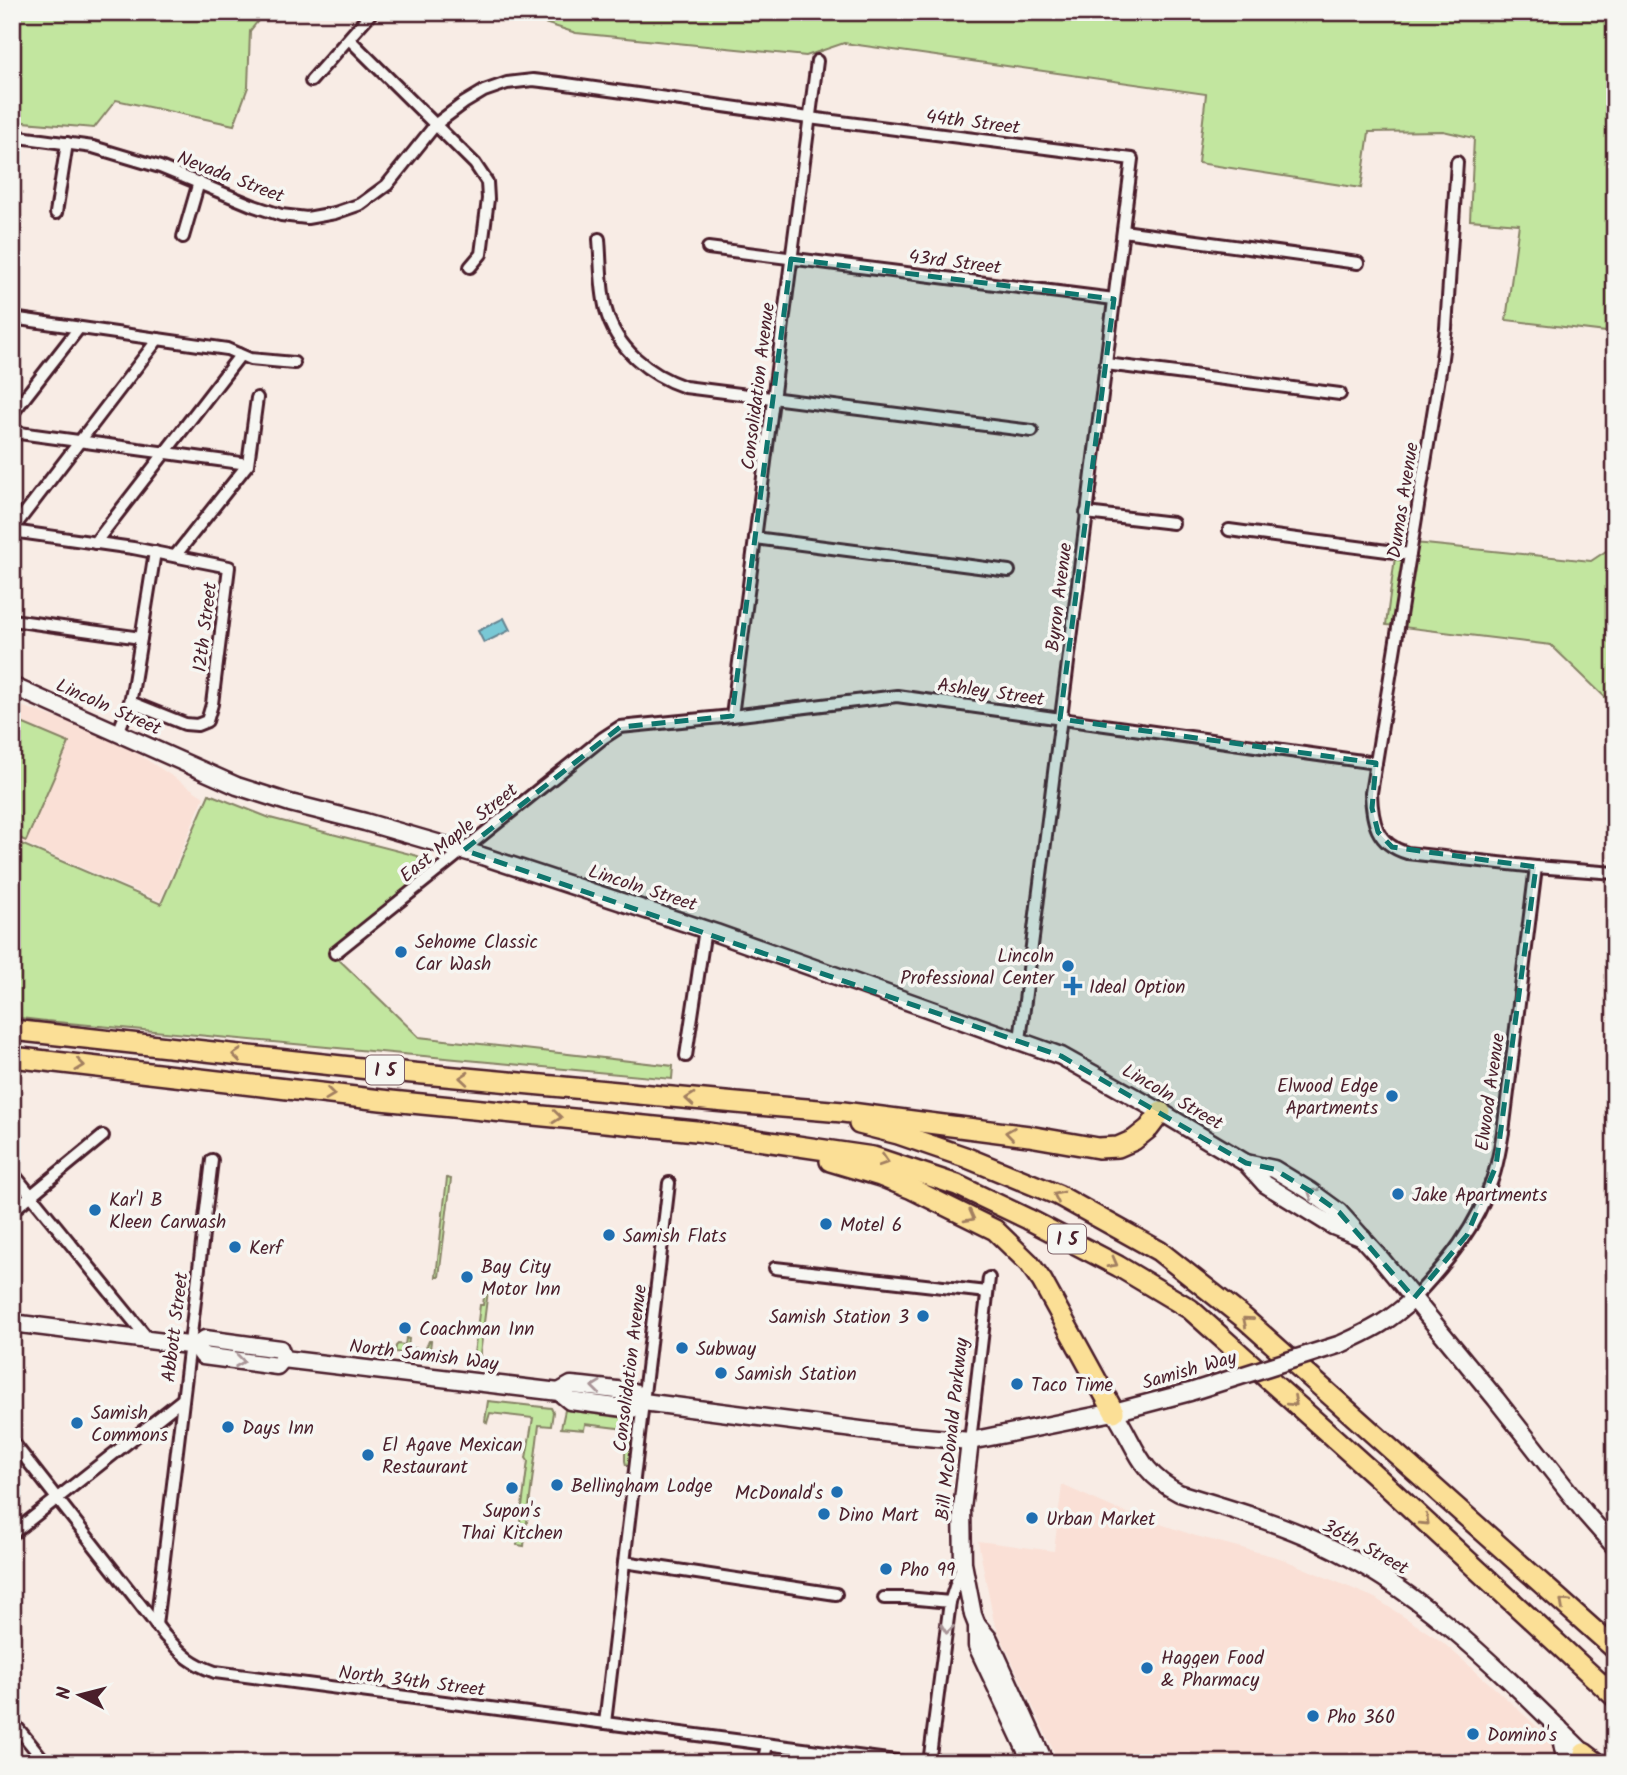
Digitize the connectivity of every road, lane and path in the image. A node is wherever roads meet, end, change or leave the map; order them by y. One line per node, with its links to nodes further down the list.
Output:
1 (372, 12): 2 (street)
2 (349, 39): 4 (street); 6 (street)
3 (817, 61): 5 (street, Consolidation Avenue)
4 (312, 81)
5 (810, 117): 6 (street, Nevada Street); 9 (street, 44th Street); 17 (street, Consolidation Avenue)
6 (436, 124): 11 (street, Nevada Street); 19 (street)
7 (12, 136): 8 (street, Nevada Street)
8 (67, 143): 11 (street, Nevada Street); 12 (street)
9 (1132, 159): 13 (street, Byron Avenue)
10 (1457, 162): 43 (street, Dumas Avenue)
11 (199, 182): 14 (street)
12 (56, 213)
13 (1123, 231): 18 (street); 20 (street, Byron Avenue)
14 (183, 237)
15 (599, 239): 29 (street)
16 (708, 248): 17 (street, 43rd Street)
17 (791, 259): 20 (street, 43rd Street); 29 (street, Consolidation Avenue)
18 (1358, 263)
19 (470, 267)
20 (1114, 299): 26 (street, Byron Avenue)
21 (12, 318): 22 (street)
22 (79, 328): 23 (street); 30 (street)
23 (158, 339): 24 (street); 33 (street)
24 (238, 354): 25 (street); 34 (street)
25 (294, 363)
26 (1106, 364): 27 (street); 36 (street, Byron Avenue)
27 (1340, 394)
28 (257, 398): 35 (street)
29 (773, 399): 31 (street); 40 (street, Consolidation Avenue)
30 (12, 414)
31 (1032, 431)
32 (12, 432): 33 (street)
33 (80, 441): 34 (street); 39 (street)
34 (165, 453): 35 (street); 41 (street)
35 (248, 464): 44 (street)
36 (1086, 513): 37 (street); 51 (street, Byron Avenue)
37 (1173, 523)
38 (1229, 530): 43 (street)
39 (12, 531): 41 (street)
40 (755, 538): 45 (street); 50 (street, Consolidation Avenue)
41 (95, 542): 42 (street)
42 (155, 552): 44 (street); 47 (street)
43 (1410, 554): 54 (street, Dumas Avenue)
44 (175, 556): 49 (street, 12th Street)
45 (1009, 571)
46 (12, 620): 47 (street)
47 (141, 638): 49 (street)
48 (12, 686): 52 (main road, Lincoln Street)
49 (130, 702): 52 (street)
50 (732, 716): 51 (street, Ashley Street); 53 (street, Ashley Street)
51 (1060, 719): 54 (street, Ashley Street); 61 (street, Byron Avenue)
52 (118, 733): 55 (main road, Lincoln Street)
53 (603, 738): 55 (street, East Maple Street)
54 (1376, 763): 56 (street, Dumas Avenue)
55 (464, 850): 58 (main road, Lincoln Street); 59 (street, East Maple Street)
56 (1536, 867): 57 (street); 76 (street, Elwood Avenue)
57 (1615, 873)
58 (705, 929): 61 (main road, Lincoln Street); 63 (street)
59 (335, 953)
60 (12, 1030): 64 (highway, I 5, one-way to 60)
61 (1020, 1041): 65 (main road, Lincoln Street)
62 (12, 1056): 66 (highway, I 5, one-way to 66)
63 (686, 1056)
64 (758, 1105): 65 (highway, one-way to 64); 95 (highway, I 5, one-way to 64)
65 (1161, 1112): 76 (main road, Lincoln Street)
66 (696, 1131): 82 (highway, one-way to 82); 96 (highway, I 5, one-way to 96)
67 (103, 1136): 71 (street)
68 (212, 1160): 79 (street, Abbott Street)
69 (12, 1172): 71 (street)
70 (669, 1183): 81 (street, Consolidation Avenue)
71 (31, 1195): 72 (street); 78 (street)
72 (12, 1211)
73 (775, 1268): 75 (street)
74 (989, 1278): 75 (street, Bill McDonald Parkway)
75 (987, 1292): 84 (street, Bill McDonald Parkway)
76 (1414, 1298): 82 (main road, Samish Way, bridge); 87 (main road)
77 (12, 1323): 78 (main road, North Samish Way)
78 (149, 1340): 79 (main road, North Samish Way)
79 (193, 1345): 80 (street, Abbott Street); 81 (main road, North Samish Way)
80 (183, 1399): 85 (street); 93 (street, Abbott Street)
81 (643, 1402): 84 (main road, Samish Way); 88 (street, Consolidation Avenue)
82 (1114, 1412): 84 (main road, Samish Way); 99 (main road, 36th Street)
83 (12, 1441): 85 (street)
84 (970, 1441): 89 (main road, Bill McDonald Parkway)
85 (57, 1499): 86 (street); 93 (street)
86 (12, 1534)
87 (1615, 1548)
88 (624, 1562): 90 (street); 98 (street, Consolidation Avenue)
89 (963, 1563): 92 (street); 94 (main road, Bill McDonald Parkway)
90 (836, 1594)
91 (884, 1598): 92 (street)
92 (950, 1602): 105 (street, one-way to 105)
93 (156, 1625): 98 (street, North 34th Street)
94 (977, 1625): 106 (main road, Bill McDonald Parkway); 107 (main road, Bill McDonald Parkway)
95 (1615, 1649)
96 (1615, 1698)
97 (12, 1721): 102 (street)
98 (605, 1723): 100 (street, North 34th Street)
99 (1559, 1728): 101 (main road, 36th Street); 108 (main road)
100 (767, 1745): 103 (street); 104 (street, North 34th Street)
101 (1588, 1759)
102 (46, 1763)
103 (764, 1763)
104 (911, 1763)
105 (929, 1763)
106 (1032, 1763)
107 (1045, 1763)
108 (1566, 1763)

